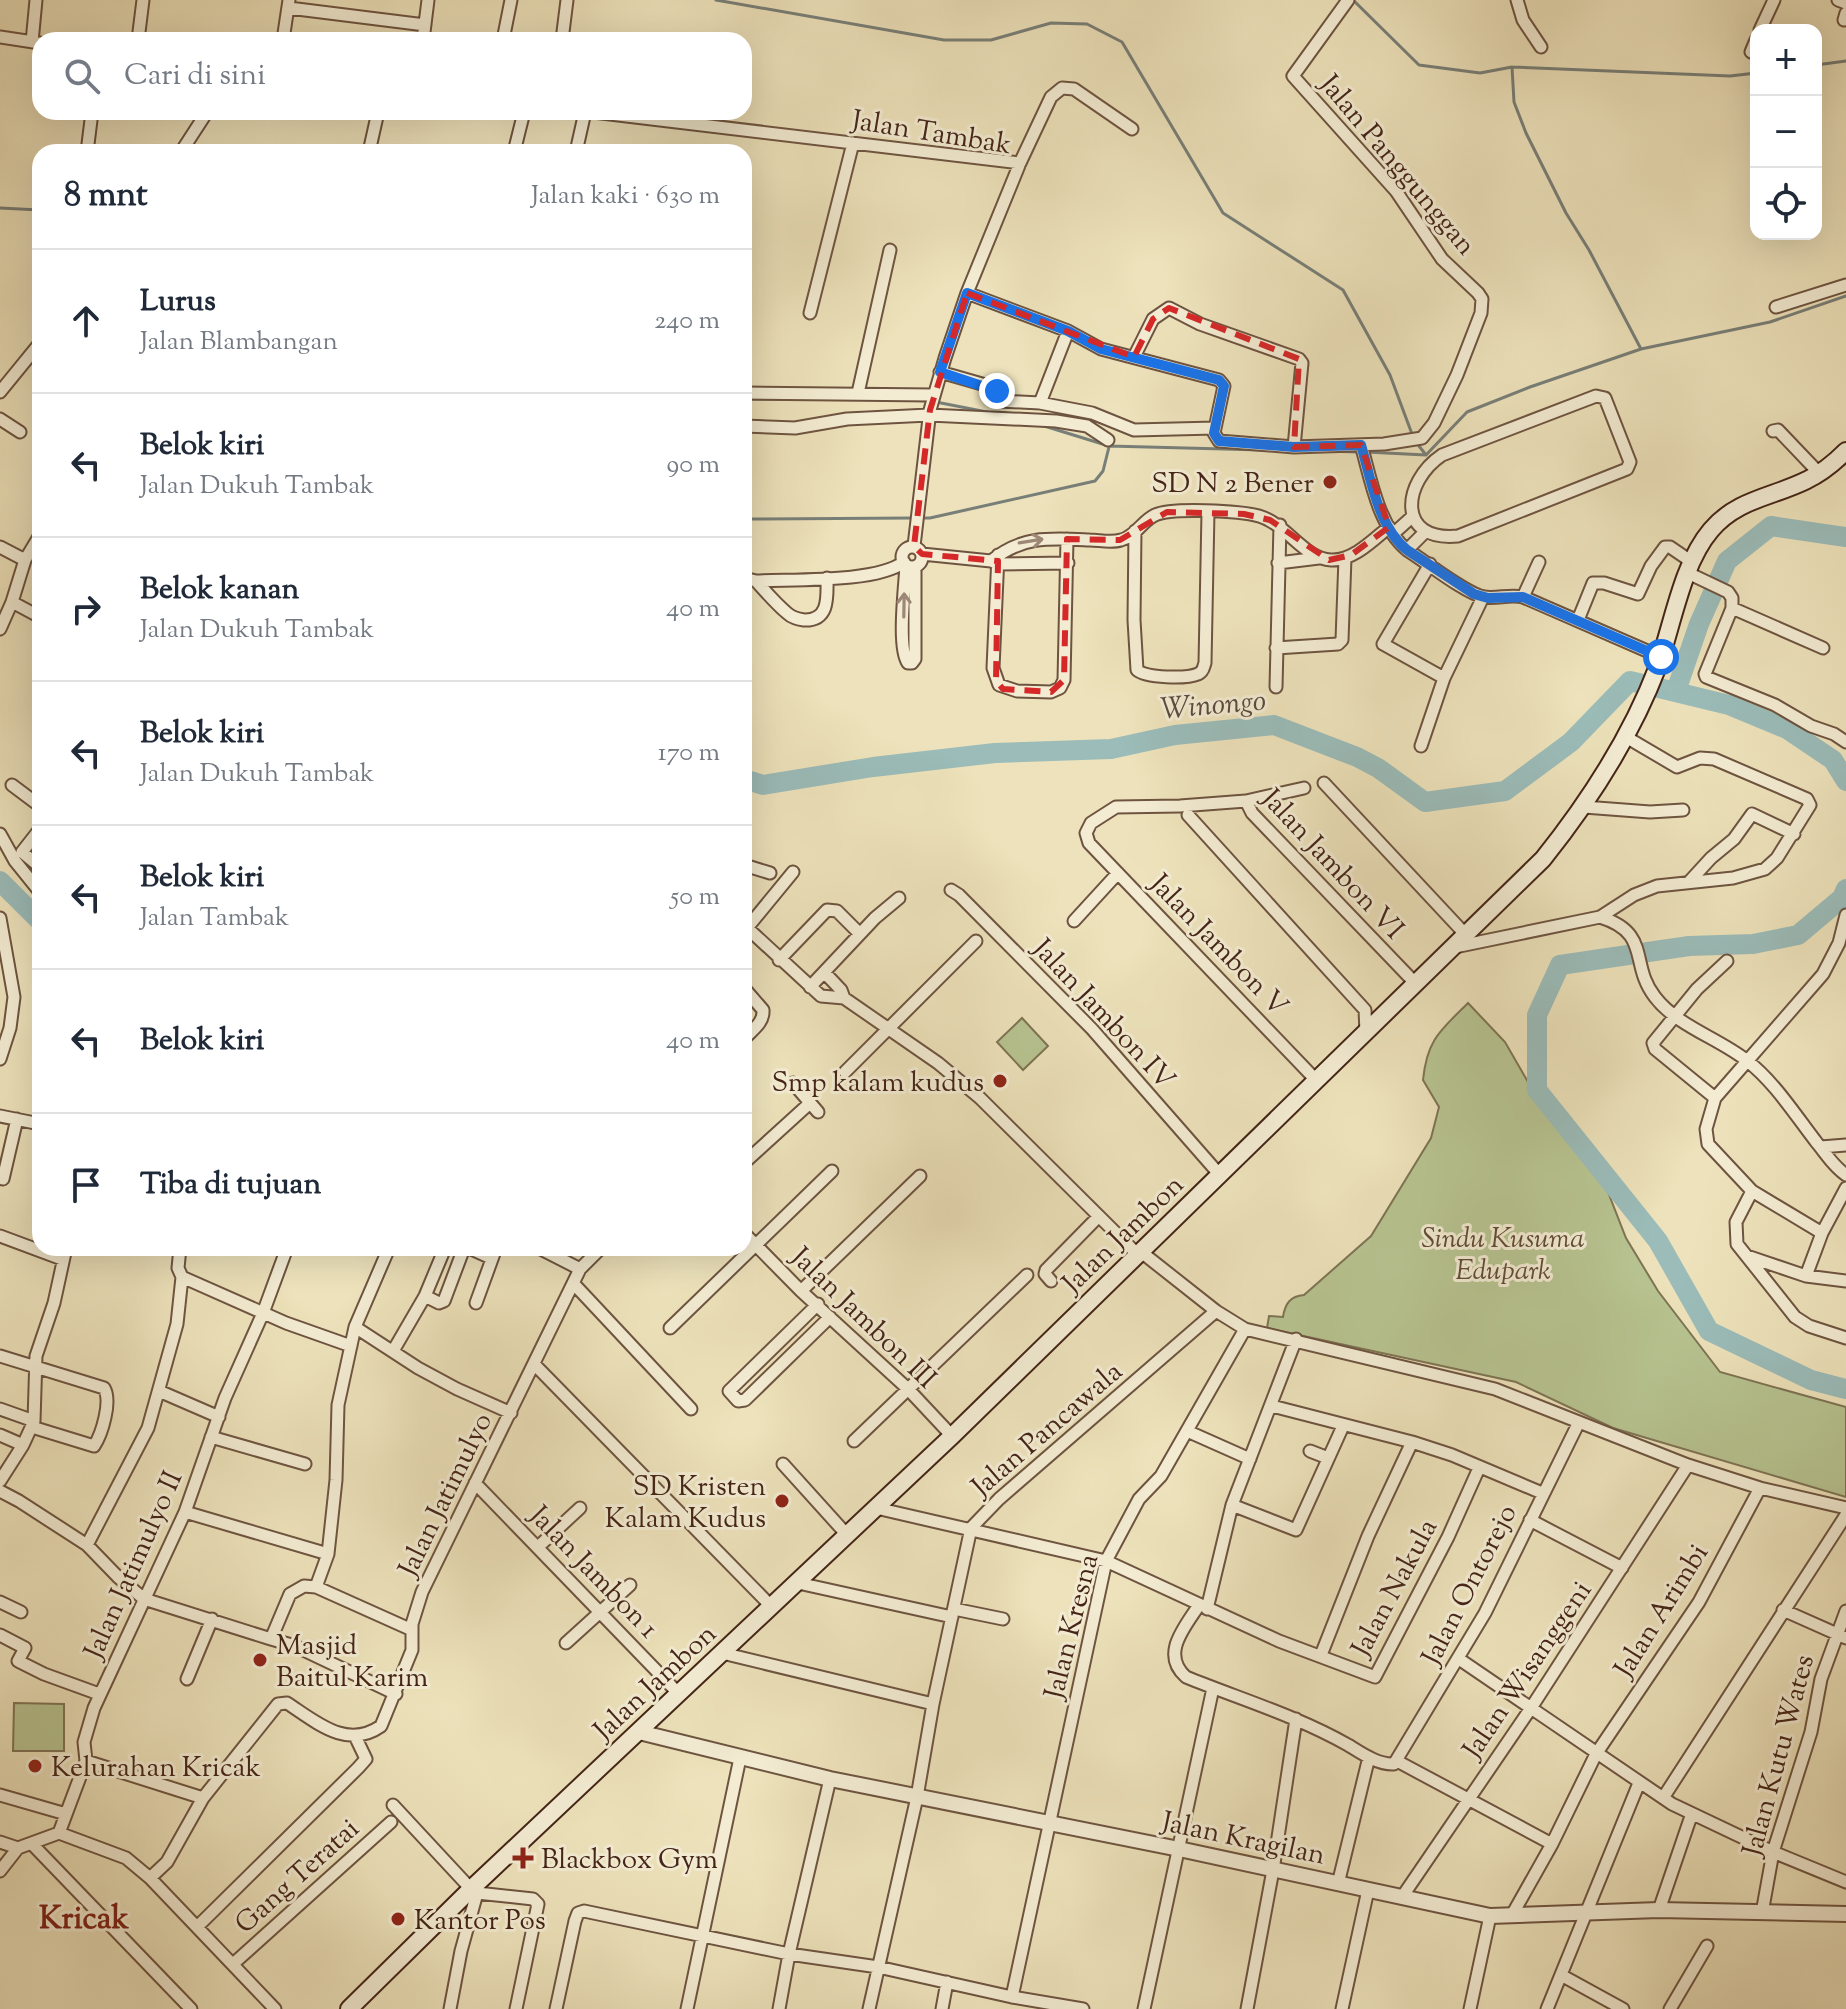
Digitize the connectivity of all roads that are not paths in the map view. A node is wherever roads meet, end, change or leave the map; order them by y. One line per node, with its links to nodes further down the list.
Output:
1 (36, 0): 16 (street)
2 (143, 0): 17 (street)
3 (357, 0): 13 (street)
4 (428, 0): 15 (street)
5 (511, 0): 20 (street)
6 (567, 0): 21 (street)
7 (1348, 0): 60 (street, Jalan Panggunggan)
8 (1517, 0): 24 (street)
9 (1774, 0): 14 (street)
10 (1838, 0): 11 (street)
11 (1846, 3)
12 (289, 4): 13 (street); 18 (street)
13 (355, 14): 15 (street)
14 (1763, 24)
15 (425, 25): 19 (street)
16 (36, 32)
17 (139, 32)
18 (284, 32)
19 (424, 32)
20 (505, 32)
21 (563, 32)
22 (0, 37): 23 (street)
23 (32, 41)
24 (1541, 47)
25 (91, 120): 33 (street)
26 (202, 120): 34 (street)
27 (376, 120): 35 (street)
28 (522, 120): 36 (street)
29 (583, 120): 37 (street)
30 (660, 120): 32 (street, Jalan Tambak)
31 (1132, 129): 38 (street)
32 (853, 143): 38 (street, Jalan Tambak); 43 (street)
33 (88, 144)
34 (186, 144)
35 (371, 144)
36 (516, 144)
37 (578, 144)
38 (1020, 163): 41 (street, Jalan Tambak)
39 (890, 250): 50 (street)
40 (1846, 285): 42 (street)
41 (967, 293): 44 (street); 47 (street, Jalan Tambak)
42 (1776, 307)
43 (810, 313)
44 (1068, 331): 46 (street); 51 (street)
45 (32, 353): 48 (street)
46 (1134, 357): 55 (street); 59 (street)
47 (940, 372): 51 (street); 52 (street, Jalan Tambak)
48 (0, 392)
49 (752, 393): 50 (street)
50 (858, 393): 52 (street)
51 (1040, 403): 55 (street)
52 (931, 405): 54 (street); 58 (street); 72 (street, Jalan Tambak)
53 (0, 419): 57 (street)
54 (752, 426)
55 (1215, 428): 59 (street)
56 (1773, 431): 62 (street)
57 (20, 432)
58 (1108, 440)
59 (1294, 447): 60 (street)
60 (1362, 451): 66 (street)
61 (1846, 451): 62 (main road, Jalan Jambon)
62 (1819, 473): 83 (main road, Jalan Jambon)
63 (1208, 512): 65 (street); 67 (street); 67 (street)
64 (1413, 516): 66 (street); 68 (street); 68 (street)
65 (1280, 525): 74 (street); 80 (street)
66 (1391, 530): 73 (street); 75 (street)
67 (1135, 531): 69 (street)
68 (1426, 531): 73 (street)
69 (1067, 539): 77 (street, one-way to 69); 79 (street)
70 (0, 547): 76 (street)
71 (32, 548): 76 (street)
72 (918, 550): 77 (street); 82 (street); 82 (street)
73 (1407, 550): 81 (street)
74 (1320, 558): 75 (street); 80 (street)
75 (1345, 558): 95 (street)
76 (25, 560): 89 (street)
77 (996, 560): 79 (street); 79 (street)
78 (1539, 562): 88 (street)
79 (1068, 563)
80 (1278, 563): 95 (street)
81 (1430, 564): 87 (street); 98 (street)
82 (908, 565): 84 (street); 94 (street)
83 (1690, 568): 90 (street); 92 (street); 97 (main road, Jalan Jambon)
84 (827, 578): 85 (street); 86 (street)
85 (752, 580)
86 (752, 582)
87 (1483, 597): 88 (street); 98 (street)
88 (1523, 597): 92 (street)
89 (12, 602): 91 (street); 93 (street)
90 (1732, 608): 96 (street); 101 (street)
91 (32, 613)
92 (1578, 620): 97 (street)
93 (0, 629)
94 (909, 646)
95 (1276, 648): 99 (street)
96 (1823, 648)
97 (1660, 660): 100 (main road, Jalan Jambon)
98 (1444, 678): 102 (street)
99 (1276, 687)
100 (1630, 730): 108 (main road, Jalan Jambon); 112 (street)
101 (1846, 742)
102 (1421, 746)
103 (1324, 783): 132 (street)
104 (12, 785): 106 (street)
105 (1304, 788): 107 (street)
106 (32, 800)
107 (1246, 801): 114 (street, Jalan Jambon VI); 139 (street, Jalan Jambon VI)
108 (1584, 807): 109 (street); 132 (main road, Jalan Jambon)
109 (1683, 810)
110 (1188, 815): 147 (street)
111 (0, 834): 115 (street)
112 (1794, 834): 122 (street); 122 (street)
113 (32, 839): 115 (street)
114 (1089, 843): 120 (street, Jalan Jambon V)
115 (18, 856): 116 (street); 121 (street)
116 (32, 863)
117 (752, 867): 119 (street)
118 (793, 872): 128 (street)
119 (770, 873)
120 (1118, 873): 129 (street); 151 (street, Jalan Jambon V)
121 (32, 879)
122 (1689, 882): 126 (street)
123 (951, 890): 161 (street, Jalan Jambon IV)
124 (899, 898): 131 (street)
125 (1846, 915): 149 (street)
126 (1600, 917): 134 (street); 144 (street)
127 (0, 918): 140 (street)
128 (752, 919)
129 (1074, 921)
130 (752, 932): 135 (street)
131 (860, 934): 135 (street); 137 (street)
132 (1465, 934): 134 (main road, Jalan Jambon)
133 (976, 941): 145 (street)
134 (1452, 948): 139 (main road, Jalan Jambon)
135 (779, 960): 141 (street)
136 (1727, 961): 144 (street)
137 (824, 972): 141 (street); 143 (street)
138 (0, 977): 140 (street)
139 (1416, 984): 147 (main road, Jalan Jambon)
140 (13, 985): 148 (street)
141 (810, 987): 143 (street)
142 (752, 997): 146 (street)
143 (844, 998): 145 (street)
144 (1676, 1015): 149 (street); 153 (street)
145 (889, 1028): 150 (street); 167 (street)
146 (752, 1031)
147 (1366, 1032): 151 (main road, Jalan Jambon)
148 (1, 1052)
149 (1748, 1061): 153 (street); 158 (street)
150 (845, 1072)
151 (1315, 1079): 161 (main road, Jalan Jambon)
152 (793, 1083): 159 (street)
153 (1715, 1098): 166 (street)
154 (0, 1116): 155 (street)
155 (17, 1119): 156 (street); 164 (street)
156 (32, 1122)
157 (1846, 1145): 158 (street)
158 (1821, 1147): 162 (street)
159 (752, 1157)
160 (832, 1171): 171 (street)
161 (1219, 1174): 174 (main road, Jalan Jambon)
162 (1846, 1175)
163 (920, 1176): 193 (street)
164 (3, 1179)
165 (1846, 1188): 168 (street)
166 (1752, 1191): 168 (street); 185 (street)
167 (1099, 1216): 174 (street); 190 (street)
168 (1822, 1233): 188 (street)
169 (0, 1236): 172 (street)
170 (752, 1241): 171 (street, Jalan Jambon III)
171 (755, 1244): 173 (street); 193 (street, Jalan Jambon III)
172 (32, 1245)
173 (752, 1247)
174 (1138, 1252): 197 (street); 222 (main road, Jalan Jambon)
175 (64, 1256): 209 (street)
176 (179, 1256): 189 (street)
177 (284, 1256): 198 (street, Jalan Jatimulyo II)
178 (386, 1256): 200 (street)
179 (442, 1256): 194 (street)
180 (463, 1256): 194 (street)
181 (493, 1256): 195 (street)
182 (555, 1256): 186 (street)
183 (593, 1256): 186 (street, Jalan Jatimulyo)
184 (743, 1256): 201 (street)
185 (1746, 1256): 188 (street); 203 (street)
186 (580, 1269): 192 (street, Jalan Jatimulyo)
187 (1027, 1275): 210 (street)
188 (1806, 1276): 191 (street)
189 (182, 1277): 198 (street); 211 (street)
190 (1051, 1281)
191 (1846, 1281)
192 (573, 1283): 208 (street, Jalan Jatimulyo); 214 (street)
193 (801, 1291): 196 (street, Jalan Jambon III)
194 (425, 1296): 206 (street)
195 (476, 1303)
196 (818, 1304): 199 (street, Jalan Jambon III); 199 (street)
197 (1216, 1311): 202 (street); 246 (street, Jalan Pancawala)
198 (263, 1313): 205 (street); 216 (street, Jalan Jatimulyo II)
199 (830, 1317): 210 (street, Jalan Jambon III)
200 (355, 1327): 205 (street); 206 (street)
201 (670, 1328)
202 (1245, 1329): 204 (street); 220 (street, Jalan Kresna)
203 (1846, 1338)
204 (1296, 1339): 212 (street); 217 (street)
205 (351, 1346): 250 (street)
206 (393, 1351): 215 (street)
207 (0, 1356): 209 (street)
208 (534, 1364): 215 (street, Jalan Jatimulyo); 258 (street)
209 (34, 1367): 218 (street); 218 (street)
210 (908, 1389): 222 (street, Jalan Jambon III); 224 (street)
211 (159, 1391): 216 (street); 248 (street)
212 (1272, 1406): 219 (street); 229 (street)
213 (0, 1409): 218 (street)
214 (691, 1409)
215 (511, 1413): 235 (street, Jalan Jatimulyo)
216 (219, 1417): 223 (street, Jalan Jatimulyo II)
217 (1579, 1422): 232 (street); 238 (street, Jalan Ontorejo)
218 (33, 1424): 226 (street)
219 (1343, 1426): 225 (street); 228 (street)
220 (1187, 1431): 229 (street); 251 (street, Jalan Kresna)
221 (0, 1435): 226 (street)
222 (952, 1436): 241 (main road, Jalan Jambon)
223 (211, 1437): 230 (street); 243 (street, Jalan Jatimulyo II)
224 (854, 1441)
225 (1412, 1442): 233 (street); 273 (street)
226 (23, 1445): 234 (street)
227 (1310, 1451): 228 (street)
228 (1328, 1458): 239 (street)
229 (1250, 1459): 239 (street)
230 (305, 1464)
231 (783, 1464): 247 (street)
232 (1688, 1465): 236 (street); 252 (street, Jalan Wisanggeni)
233 (1479, 1468): 238 (street); 273 (street, Jalan Nakula)
234 (0, 1481)
235 (475, 1483): 249 (street, Jalan Jambon 1); 267 (street, Jalan Jatimulyo)
236 (1760, 1488): 242 (street); 285 (street, Jalan Arimbi)
237 (0, 1491): 248 (street)
238 (1542, 1493): 245 (street, Jalan Ontorejo)
239 (1232, 1505): 259 (street)
240 (580, 1508): 249 (street)
241 (876, 1508): 246 (street); 247 (main road, Jalan Jambon)
242 (1846, 1508)
243 (185, 1512): 250 (street); 256 (street, Jalan Jatimulyo II)
244 (1846, 1515): 260 (street)
245 (1530, 1520): 252 (street); 274 (street, Jalan Ontorejo)
246 (971, 1528): 251 (street); 264 (street, Jalan Pancawala)
247 (848, 1536): 253 (main road, Jalan Jambon)
248 (87, 1545): 256 (street)
249 (539, 1546): 261 (street, Jalan Jambon 1)
250 (328, 1554): 255 (street)
251 (1106, 1561): 259 (street); 299 (street, Jalan Kresna)
252 (1622, 1568): 281 (street, Jalan Wisanggeni)
253 (798, 1583): 258 (main road, Jalan Jambon); 264 (street)
254 (630, 1585): 261 (street)
255 (316, 1587): 267 (street); 270 (street)
256 (144, 1599): 265 (street); 277 (street, Jalan Jatimulyo II)
257 (0, 1602): 263 (street)
258 (771, 1606): 272 (main road, Jalan Jambon)
259 (1203, 1607): 273 (street); 276 (street)
260 (1783, 1610): 269 (street); 296 (street)
261 (601, 1611): 271 (street); 279 (street, Jalan Jambon 1)
262 (1846, 1611): 269 (street, Jalan Kutu Wates)
263 (21, 1612)
264 (953, 1613): 266 (street); 280 (street, Jalan Pancawala)
265 (212, 1619): 270 (street); 275 (street)
266 (1003, 1619)
267 (412, 1630): 278 (street, Jalan Jatimulyo)
268 (0, 1635): 277 (street)
269 (1841, 1636): 306 (street, Jalan Kutu Wates)
270 (271, 1639): 278 (street)
271 (566, 1643)
272 (722, 1653): 279 (main road, Jalan Jambon); 280 (street)
273 (1321, 1655)
274 (1459, 1659): 281 (street); 289 (street, Jalan Ontorejo)
275 (187, 1679)
276 (1213, 1688): 282 (street); 305 (street)
277 (99, 1694): 288 (street, Jalan Jatimulyo II)
278 (396, 1694): 284 (street, Jalan Jatimulyo)
279 (679, 1694): 283 (main road, Jalan Jambon)
280 (933, 1704): 293 (street, Jalan Pancawala)
281 (1531, 1708): 285 (street); 295 (street, Jalan Wisanggeni)
282 (1296, 1719): 286 (street); 307 (street)
283 (639, 1732): 287 (street, Jalan Kragilan); 313 (main road, Jalan Jambon)
284 (355, 1736): 294 (street); 321 (street)
285 (1596, 1754): 291 (street); 303 (street, Jalan Arimbi)
286 (1369, 1757): 289 (street); 311 (street)
287 (740, 1758): 290 (street, Jalan Kragilan); 322 (street)
288 (86, 1761): 294 (street); 297 (street, Jalan Jatimulyo II)
289 (1396, 1762): 295 (street)
290 (830, 1779): 293 (street, Jalan Kragilan); 324 (street)
291 (1639, 1783): 296 (street); 316 (street)
292 (0, 1795): 297 (street)
293 (917, 1797): 299 (street, Jalan Kragilan); 326 (street, Jalan Pancawala)
294 (203, 1798): 309 (street)
295 (1469, 1798): 303 (street); 314 (street, Jalan Wisanggeni)
296 (1663, 1798): 306 (street)
297 (66, 1814): 300 (street, Jalan Jatimulyo II)
298 (1690, 1819): 315 (street)
299 (1049, 1825): 305 (street, Jalan Kragilan); 329 (street, Jalan Kresna)
300 (59, 1833): 302 (street); 309 (street)
301 (0, 1842): 304 (street)
302 (32, 1844): 304 (street); 330 (street)
303 (1552, 1844): 319 (street, Jalan Arimbi)
304 (18, 1848): 308 (street)
305 (1179, 1849): 307 (street, Jalan Kragilan); 341 (street)
306 (1773, 1852): 310 (street); 317 (street, Jalan Kutu Wates)
307 (1273, 1870): 311 (street, Jalan Kragilan); 342 (street)
308 (0, 1871)
309 (150, 1878): 321 (street)
310 (1846, 1882)
311 (1338, 1884): 312 (street, Jalan Kragilan)
312 (1368, 1890): 314 (street, Jalan Kragilan); 343 (street)
313 (474, 1891): 325 (street, Gang Teratai); 332 (main road, Jalan Jambon); 333 (street); 334 (street)
314 (1402, 1897): 320 (street, Jalan Kragilan)
315 (1659, 1910): 316 (street, Jalan Kragilan); 317 (street, Jalan Kragilan)
316 (1587, 1913): 319 (street, Jalan Kragilan); 327 (street)
317 (1762, 1913): 318 (street, Jalan Kragilan)
318 (1846, 1914)
319 (1512, 1915): 320 (street, Jalan Kragilan)
320 (1490, 1916): 344 (street)
321 (197, 1927): 325 (street)
322 (703, 1935): 324 (street); 335 (street); 336 (street)
323 (1707, 1946): 347 (street)
324 (789, 1954): 326 (street); 337 (street)
325 (233, 1964): 331 (street)
326 (878, 1967): 328 (street); 338 (street, Jalan Pancawala)
327 (1561, 1975): 345 (street); 346 (street)
328 (947, 1982): 329 (street); 339 (street)
329 (1012, 1997): 340 (street)
330 (191, 2009)
331 (275, 2009)
332 (349, 2009)
333 (450, 2009)
334 (516, 2009)
335 (556, 2009)
336 (687, 2009)
337 (779, 2009)
338 (869, 2009)
339 (942, 2009)
340 (1083, 2009)
341 (1144, 2009)
342 (1247, 2009)
343 (1342, 2009)
344 (1470, 2009)
345 (1547, 2009)
346 (1623, 2009)
347 (1670, 2009)

